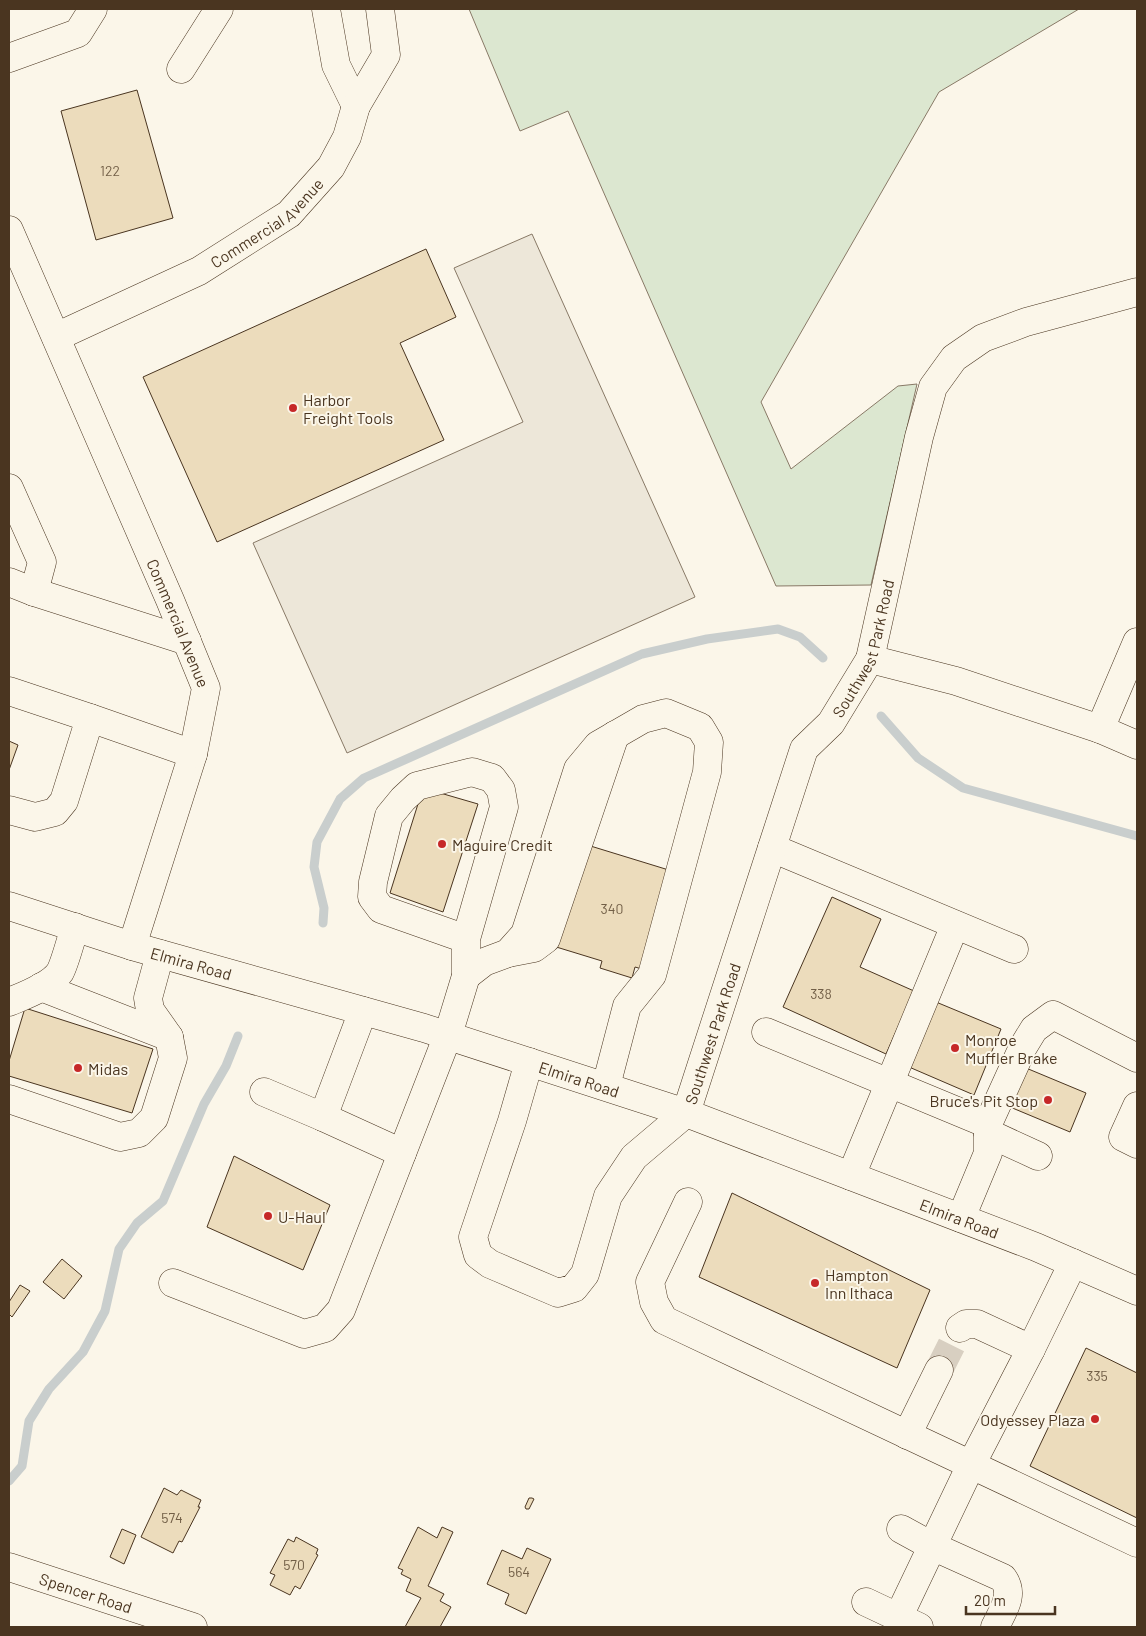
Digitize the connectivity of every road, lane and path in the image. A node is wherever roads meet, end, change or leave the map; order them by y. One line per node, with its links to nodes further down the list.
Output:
1 (93, 9): 5 (main road)
2 (219, 9): 6 (main road)
3 (326, 9): 7 (main road)
4 (380, 9): 7 (main road, Commercial Avenue)
5 (9, 58)
6 (182, 69)
7 (356, 106): 10 (main road, Commercial Avenue)
8 (9, 230): 10 (main road, Commercial Avenue)
9 (1137, 292): 16 (main road, Southwest Park Road)
10 (56, 337): 14 (main road, Commercial Avenue)
11 (9, 488): 13 (main road)
12 (9, 582): 13 (main road)
13 (34, 592): 14 (main road)
14 (186, 641): 21 (main road, Commercial Avenue)
15 (1137, 642): 19 (main road)
16 (870, 659): 19 (main road); 23 (main road, Southwest Park Road)
17 (9, 691): 18 (main road)
18 (90, 718): 21 (main road); 22 (main road)
19 (1100, 729): 20 (main road)
20 (1137, 746)
21 (193, 754): 28 (main road, Commercial Avenue)
22 (9, 810)
23 (772, 848): 25 (main road); 45 (main road, Southwest Park Road)
24 (9, 906): 26 (main road, Elmira Road)
25 (955, 925): 29 (main road); 40 (main road)
26 (75, 927): 28 (main road, Elmira Road); 32 (main road)
27 (466, 939): 27 (main road); 31 (main road)
28 (132, 946): 30 (main road, Elmira Road)
29 (1014, 949)
30 (160, 954): 34 (main road, Elmira Road); 37 (main road)
31 (466, 976): 36 (main road); 41 (main road)
32 (41, 987): 33 (main road); 37 (main road)
33 (9, 1002)
34 (363, 1011): 36 (main road, Elmira Road); 46 (main road)
35 (766, 1032): 40 (main road)
36 (448, 1036): 39 (main road, Elmira Road); 49 (main road)
37 (169, 1037): 43 (main road)
38 (1137, 1058): 47 (main road)
39 (529, 1062): 41 (main road, Elmira Road); 45 (main road)
40 (890, 1083): 47 (main road); 51 (main road)
41 (606, 1086): 45 (main road, Elmira Road)
42 (264, 1092): 46 (main road)
43 (9, 1098)
44 (1137, 1106): 48 (main road)
45 (686, 1113): 51 (main road, Elmira Road)
46 (323, 1117): 49 (main road)
47 (988, 1129): 50 (main road); 53 (main road)
48 (1137, 1144)
49 (402, 1153): 55 (main road)
50 (1038, 1156)
51 (851, 1176): 53 (main road, Elmira Road)
52 (688, 1202): 60 (main road)
53 (961, 1218): 54 (main road, Elmira Road)
54 (1073, 1263): 56 (main road, Elmira Road); 58 (main road)
55 (173, 1283)
56 (1137, 1291)
57 (960, 1328): 58 (main road)
58 (1031, 1349): 61 (main road)
59 (939, 1370): 60 (main road)
60 (907, 1434): 61 (main road)
61 (971, 1465): 63 (main road); 64 (main road)
62 (901, 1529): 64 (main road)
63 (1137, 1544)
64 (932, 1546): 67 (main road); 69 (main road)
65 (9, 1567): 68 (main road, Spencer Road)
66 (866, 1602): 67 (main road)
67 (908, 1623)
68 (193, 1627)
69 (995, 1627)

